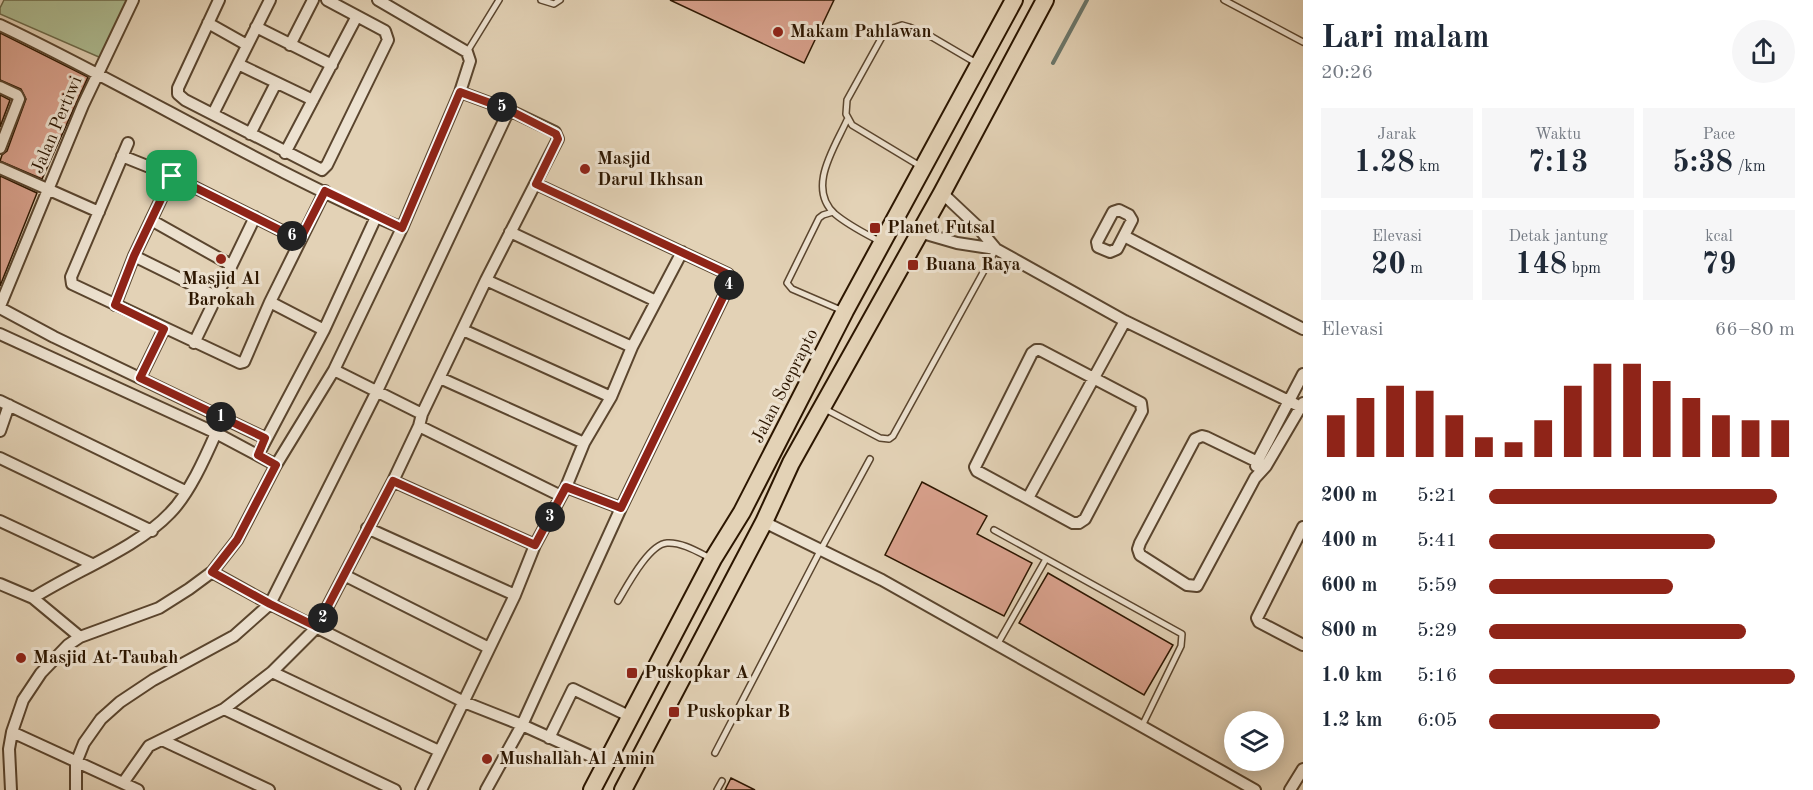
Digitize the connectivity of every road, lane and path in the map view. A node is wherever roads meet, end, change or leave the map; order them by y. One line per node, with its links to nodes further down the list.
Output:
1 (133, 0): 24 (street, Jalan Pertiwi)
2 (219, 0): 14 (street)
3 (270, 0): 16 (street)
4 (313, 0): 19 (street)
5 (327, 0): 13 (street)
6 (378, 0): 20 (street)
7 (499, 0): 20 (lane)
8 (541, 0): 9 (lane)
9 (560, 0)
10 (1014, 0): 23 (highway, Jalan Soeprapto)
11 (1045, 0): 43 (highway)
12 (1224, 0): 17 (lane)
13 (357, 16): 22 (street); 35 (street)
14 (208, 23): 18 (street); 30 (street)
15 (0, 25): 24 (street)
16 (256, 27): 18 (street); 19 (street)
17 (1303, 42)
18 (247, 45): 21 (street)
19 (290, 45): 22 (street)
20 (468, 52): 27 (street)
21 (237, 64): 25 (street); 30 (street)
22 (332, 64): 28 (street)
23 (980, 65): 31 (lane); 38 (highway, Jalan Soeprapto)
24 (98, 74): 41 (street, Jalan Pertiwi); 42 (street)
25 (276, 83): 28 (street); 32 (street)
26 (0, 87): 34 (street)
27 (460, 92): 29 (street); 49 (street)
28 (313, 100): 35 (street)
29 (509, 110): 40 (street); 79 (street)
30 (213, 114): 32 (street)
31 (848, 120): 38 (lane); 45 (lane)
32 (250, 134): 35 (street)
33 (128, 143): 36 (street)
34 (0, 150)
35 (285, 153)
36 (122, 156): 39 (street); 44 (street)
37 (0, 168): 41 (street, Jalan Pertiwi)
38 (924, 168): 54 (highway, Jalan Soeprapto)
39 (172, 176): 46 (street); 48 (street)
40 (536, 184): 50 (street); 56 (street)
41 (48, 189): 44 (street); 64 (street, Jalan Pertiwi)
42 (325, 191): 47 (street); 53 (street)
43 (942, 193): 51 (highway); 55 (street)
44 (99, 212): 63 (street)
45 (833, 212): 54 (lane); 65 (lane)
46 (255, 217): 53 (street); 58 (street)
47 (376, 217): 49 (street); 69 (street)
48 (151, 220): 57 (street); 58 (street)
49 (402, 228): 74 (street)
50 (510, 232): 59 (street); 61 (street)
51 (919, 232): 55 (street); 84 (highway)
52 (1124, 236): 68 (street)
53 (300, 240): 62 (street)
54 (883, 243): 65 (highway, Jalan Soeprapto)
55 (996, 249): 66 (street); 84 (lane)
56 (682, 252): 61 (street); 102 (street)
57 (134, 256): 60 (street); 63 (street)
58 (231, 265): 60 (street)
59 (486, 280): 70 (street); 73 (street)
60 (215, 296): 72 (street)
61 (656, 301): 73 (street)
62 (270, 302): 69 (street); 72 (street)
63 (115, 305): 67 (street)
64 (0, 307): 76 (street)
65 (845, 311): 91 (highway, Jalan Soeprapto)
66 (1125, 321): 78 (street); 81 (street)
67 (164, 329): 72 (street); 76 (street)
68 (1303, 329)
69 (324, 330): 89 (street)
70 (463, 330): 77 (street); 80 (street)
71 (0, 334): 88 (street)
72 (194, 343)
73 (632, 347): 80 (street)
74 (334, 370): 79 (street); 97 (street)
75 (1303, 374): 81 (street)
76 (140, 378): 89 (street)
77 (440, 378): 85 (street); 90 (street)
78 (1094, 378): 101 (street); 101 (street); 101 (street)
79 (377, 391): 85 (street); 120 (street)
80 (611, 397): 90 (street)
81 (1289, 401): 83 (street); 96 (street)
82 (4, 403): 87 (street); 99 (street)
83 (1302, 406): 96 (street)
84 (822, 407): 95 (highway)
85 (422, 414): 86 (street)
86 (418, 426): 98 (street); 100 (street)
87 (0, 431)
88 (216, 433): 92 (street); 99 (street)
89 (265, 438): 92 (street)
90 (584, 443): 100 (street)
91 (771, 454): 95 (highway); 111 (highway, Jalan Soeprapto)
92 (258, 455): 97 (street)
93 (0, 458): 108 (street)
94 (870, 459): 110 (lane)
95 (791, 464): 104 (highway)
96 (1261, 464): 96 (street)
97 (276, 465): 114 (street)
98 (393, 481): 106 (street); 109 (street)
99 (185, 491): 108 (street)
100 (563, 491): 102 (street); 109 (street)
101 (1028, 498)
102 (621, 508): 130 (street)
103 (0, 521): 113 (street)
104 (764, 522): 110 (street); 150 (highway)
105 (1303, 527): 124 (street)
106 (367, 528): 115 (street); 117 (street)
107 (994, 530): 112 (lane)
108 (152, 531): 113 (street)
109 (535, 545): 117 (street)
110 (819, 551): 123 (street); 136 (lane)
111 (713, 559): 119 (lane); 129 (highway, Jalan Soeprapto)
112 (1046, 559): 123 (lane); 131 (lane)
113 (92, 564): 118 (street)
114 (212, 572): 120 (street); 122 (street)
115 (346, 576): 121 (street); 125 (street)
116 (0, 584): 118 (street)
117 (515, 595): 125 (street)
118 (33, 598): 122 (street)
119 (618, 601)
120 (270, 604): 121 (street); 137 (street)
121 (317, 627): 126 (street); 127 (street)
122 (81, 637): 132 (street)
123 (996, 645): 131 (street)
124 (1303, 645)
125 (489, 648): 127 (street)
126 (272, 672): 128 (street); 135 (street)
127 (464, 702): 130 (street); 135 (street)
128 (224, 709): 134 (street); 146 (street)
129 (631, 717): 133 (street); 138 (highway, Jalan Soeprapto)
130 (522, 725): 133 (street); 148 (street)
131 (1142, 727): 152 (street)
132 (12, 732): 137 (street); 142 (street)
133 (549, 738): 138 (street)
134 (162, 740): 141 (street); 145 (street)
135 (439, 751): 147 (street)
136 (715, 753)
137 (76, 763): 141 (street); 143 (street)
138 (606, 764): 149 (highway, Jalan Soeprapto)
139 (1303, 769): 153 (street)
140 (722, 781): 151 (lane)
141 (124, 787): 144 (street)
142 (11, 790)
143 (76, 790)
144 (138, 790)
145 (269, 790)
146 (395, 790)
147 (421, 790)
148 (486, 790)
149 (592, 790)
150 (623, 790)
151 (717, 790)
152 (1255, 790)
153 (1290, 790)

